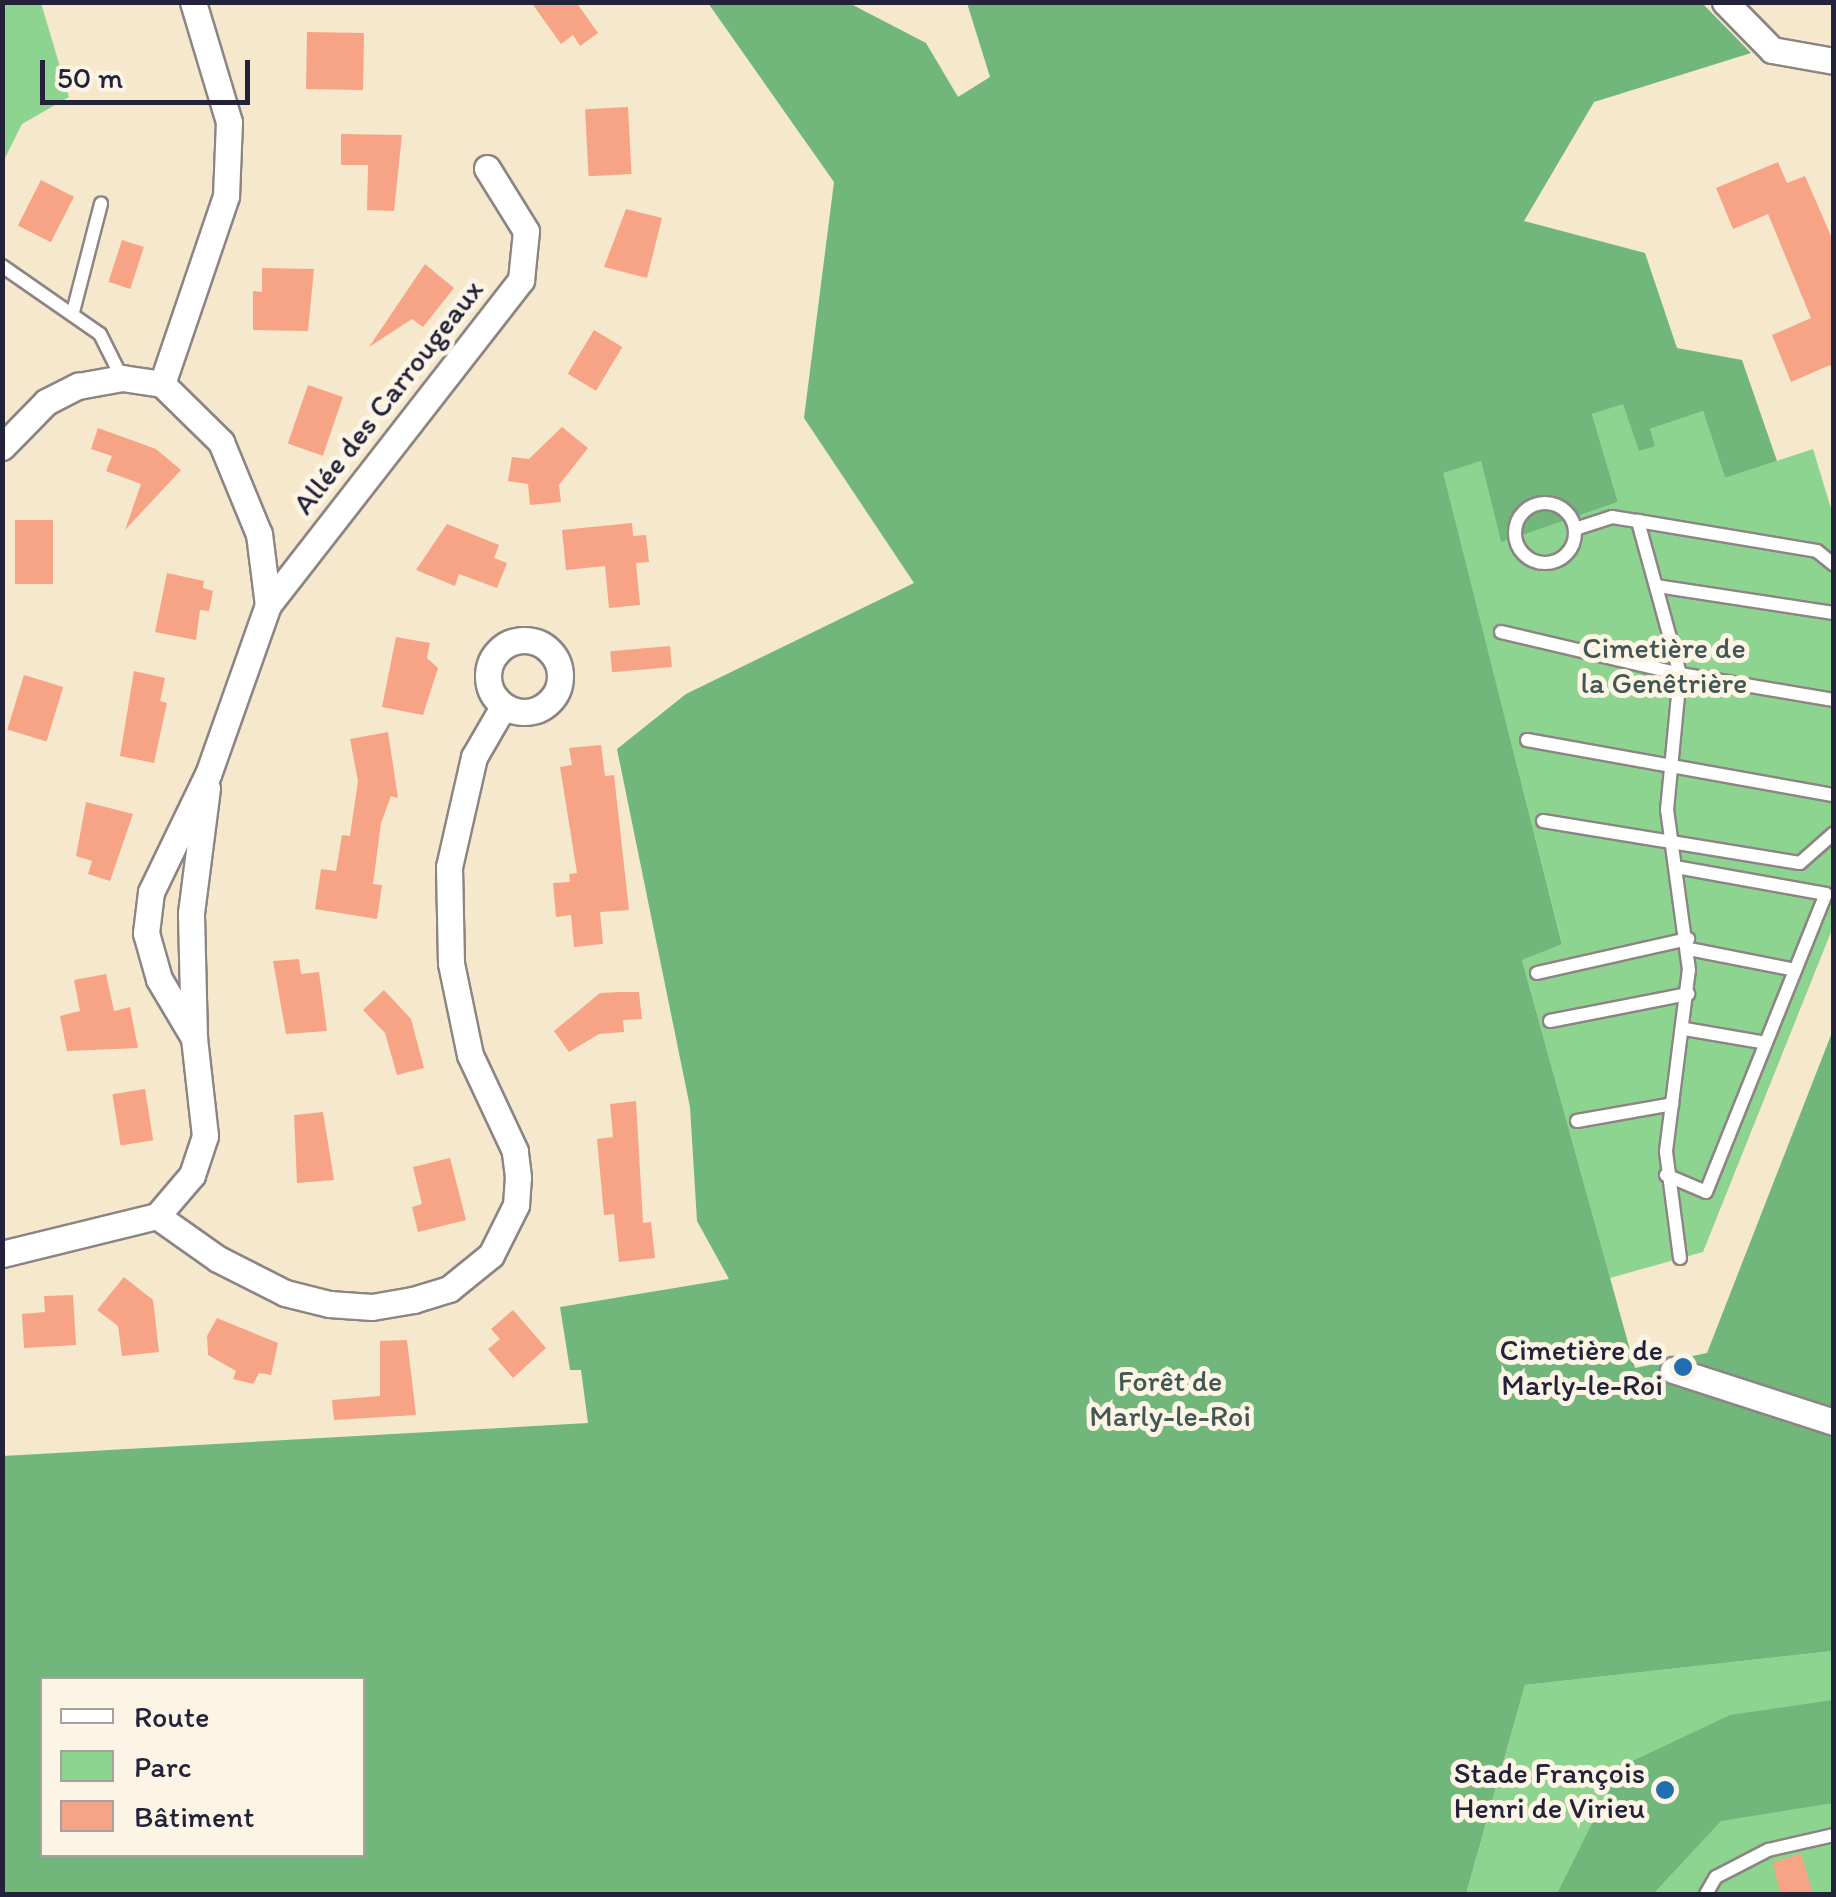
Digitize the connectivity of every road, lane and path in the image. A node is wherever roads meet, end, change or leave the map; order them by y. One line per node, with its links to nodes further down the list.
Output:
1 (193, 2): 9 (street)
2 (1725, 2): 3 (street)
3 (1834, 61)
4 (487, 168): 15 (street, Allée des Carrougeaux)
5 (101, 204): 7 (lane)
6 (2, 266): 7 (lane)
7 (73, 312): 8 (lane)
8 (122, 378): 9 (street); 10 (street)
9 (162, 384): 15 (street)
10 (2, 447)
11 (1638, 521): 12 (lane); 13 (lane); 14 (lane)
12 (1575, 529): 12 (lane)
13 (1834, 565)
14 (1657, 586): 16 (lane); 18 (lane)
15 (268, 605): 23 (street)
16 (1834, 613)
17 (1500, 632): 18 (lane)
18 (1680, 674): 19 (lane); 22 (lane)
19 (1834, 700)
20 (502, 707): 40 (street)
21 (1527, 740): 22 (lane)
22 (1669, 766): 24 (lane); 27 (lane)
23 (208, 774): 35 (street); 35 (street)
24 (1834, 795)
25 (1544, 821): 27 (lane)
26 (1834, 834): 27 (lane)
27 (1670, 842): 28 (lane)
28 (1676, 867): 29 (lane); 30 (lane)
29 (1688, 944): 30 (lane); 31 (lane); 32 (lane)
30 (1795, 970): 36 (lane)
31 (1537, 973)
32 (1688, 994): 33 (lane); 34 (lane)
33 (1550, 1021)
34 (1684, 1029): 36 (lane); 37 (lane)
35 (194, 1038): 40 (street)
36 (1766, 1043): 39 (lane)
37 (1673, 1104): 38 (lane); 39 (lane)
38 (1578, 1121)
39 (1666, 1175): 42 (lane)
40 (157, 1216): 41 (street)
41 (2, 1254)
42 (1680, 1258)
43 (1673, 1370): 44 (street)
44 (1834, 1422)
45 (1834, 1835): 46 (lane)
46 (1706, 1894)

